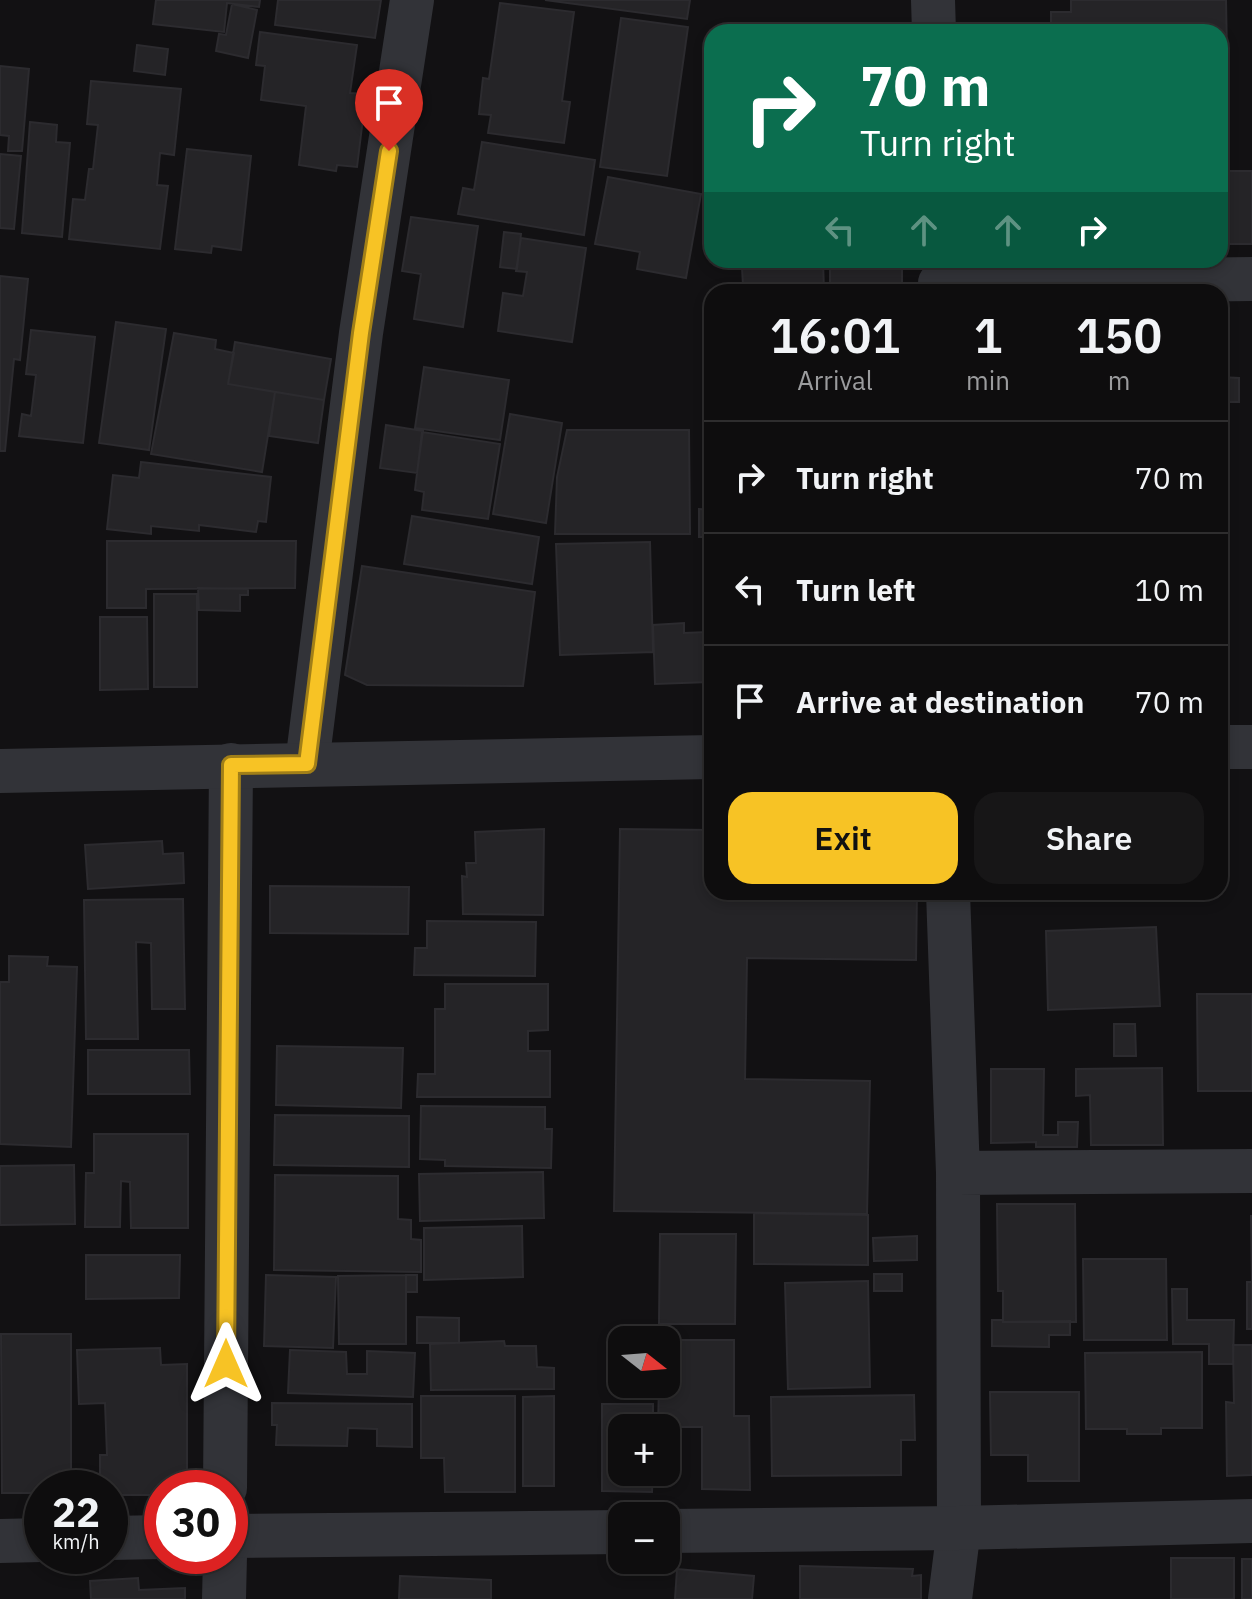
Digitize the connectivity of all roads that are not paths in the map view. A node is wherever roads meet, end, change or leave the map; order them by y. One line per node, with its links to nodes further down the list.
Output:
1 (412, 0): 9 (street)
2 (933, 0): 3 (street)
3 (934, 24)
4 (940, 278): 5 (street)
5 (1252, 279)
6 (1228, 747): 7 (street)
7 (1252, 747)
8 (704, 757): 9 (street)
9 (307, 764): 10 (street)
10 (231, 765): 11 (street); 15 (street)
11 (0, 771)
12 (948, 900): 14 (street)
13 (1252, 1171): 14 (street)
14 (958, 1173): 17 (street)
15 (225, 1470)
16 (1252, 1521): 17 (street)
17 (959, 1528): 18 (street); 25 (street)
18 (680, 1531)
19 (608, 1532): 20 (street)
20 (248, 1536)
21 (24, 1540): 22 (street)
22 (0, 1541)
23 (225, 1574): 24 (street)
24 (224, 1599)
25 (950, 1599)

